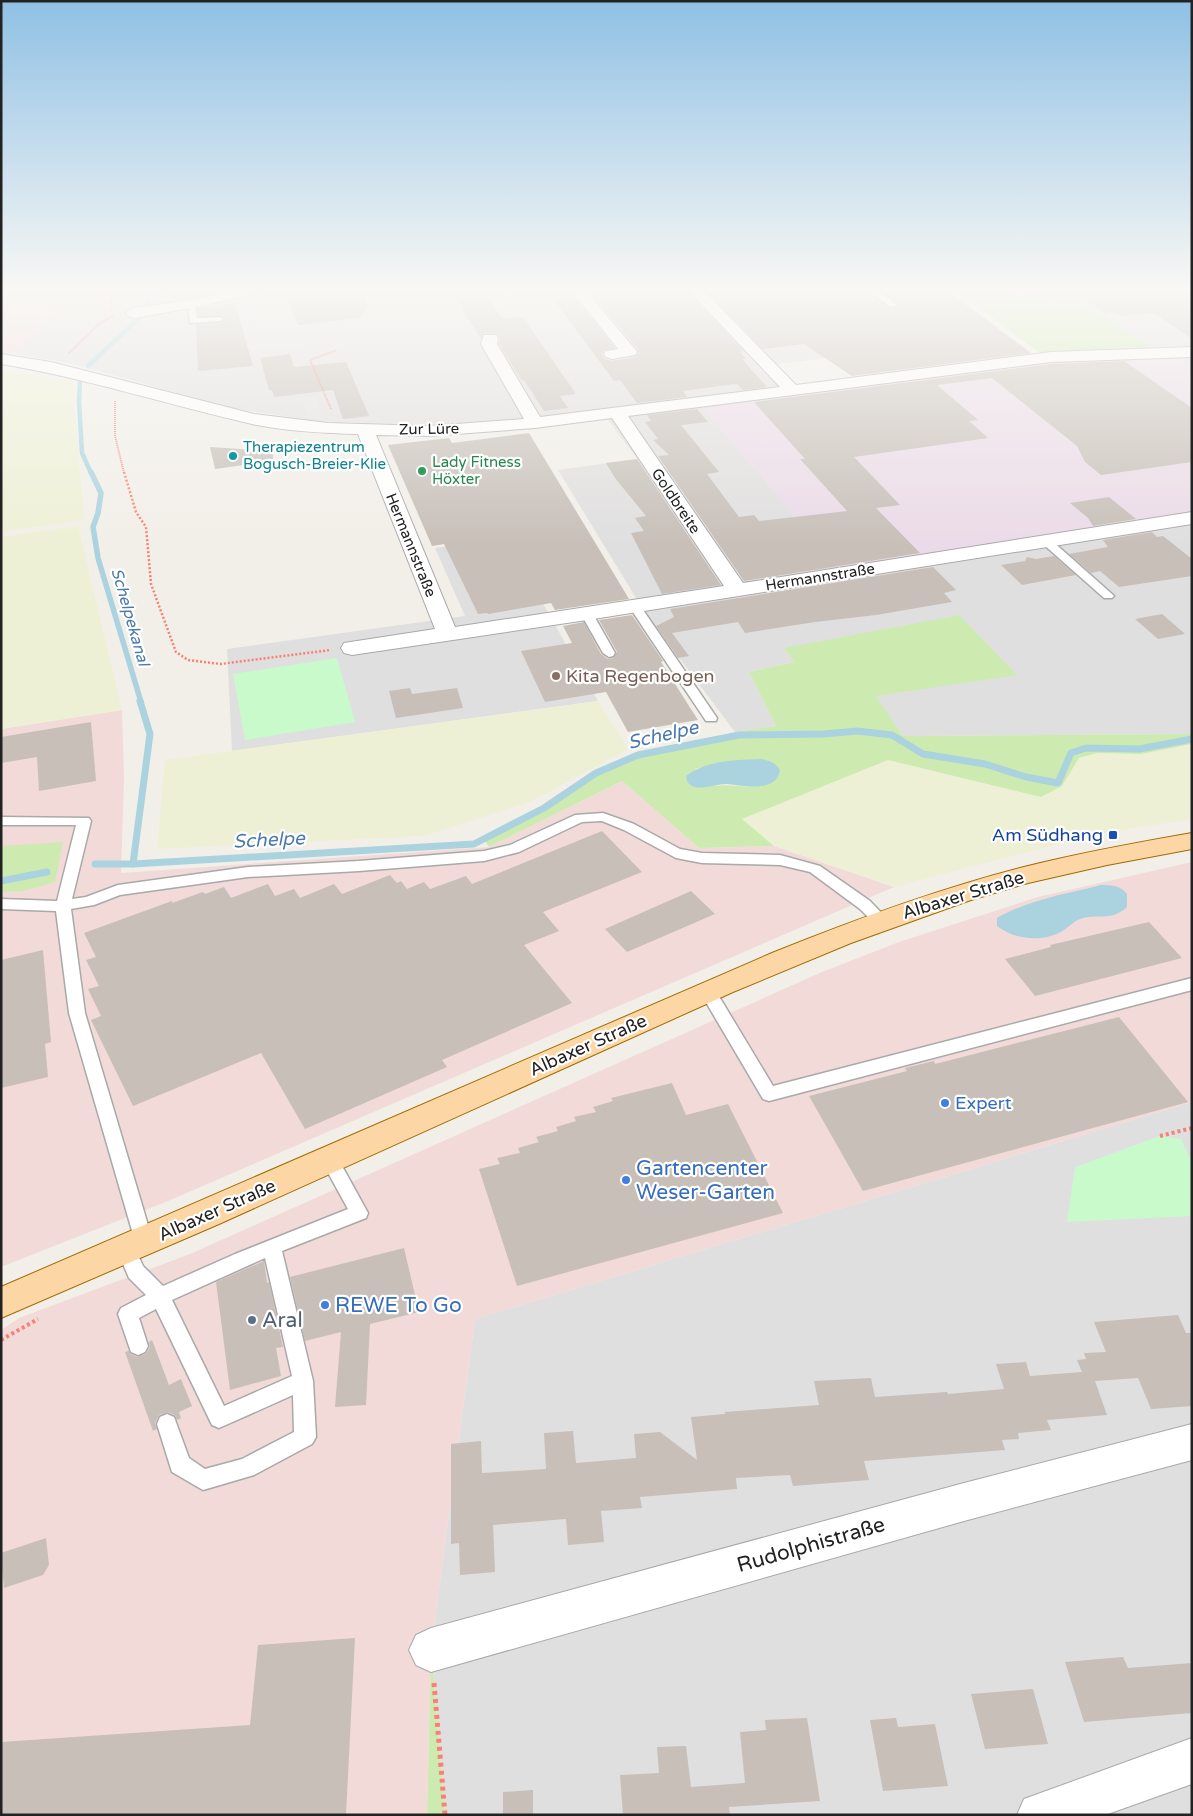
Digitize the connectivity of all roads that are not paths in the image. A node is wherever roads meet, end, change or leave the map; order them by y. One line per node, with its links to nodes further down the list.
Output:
1 (86, 376): 8 (street, Zur Lüre)
2 (507, 376): 7 (street)
3 (778, 376): 5 (street)
4 (904, 376): 5 (street, Zur Lüre)
5 (792, 390): 6 (street, Zur Lüre)
6 (616, 412): 7 (street, Zur Lüre); 11 (street, Goldbreite)
7 (535, 423): 8 (street, Zur Lüre)
8 (366, 430): 15 (street, Hermannstraße)
9 (1192, 518): 10 (street, Hermannstraße)
10 (1047, 542): 11 (street, Hermannstraße); 12 (lane)
11 (737, 590): 13 (street, Hermannstraße)
12 (1108, 596)
13 (635, 606): 14 (street, Hermannstraße); 18 (lane)
14 (587, 614): 15 (street, Hermannstraße); 17 (lane)
15 (447, 633): 16 (street, Hermannstraße)
16 (352, 648)
17 (609, 653)
18 (711, 718)
19 (1, 821): 22 (lane)
20 (1192, 841): 23 (main road, Albaxer Straße)
21 (1, 904): 22 (lane)
22 (63, 906): 23 (lane); 27 (lane)
23 (881, 921): 25 (main road, Albaxer Straße)
24 (1192, 984): 25 (lane)
25 (708, 992): 26 (main road, Albaxer Straße)
26 (330, 1160): 27 (main road, Albaxer Straße); 28 (lane)
27 (135, 1246): 29 (lane); 30 (main road, Albaxer Straße)
28 (272, 1247): 29 (lane); 32 (lane)
29 (160, 1296): 31 (lane); 32 (lane)
30 (1, 1303)
31 (138, 1346)
32 (303, 1381): 33 (lane)
33 (167, 1424)
34 (1192, 1442): 35 (street, Rudolphistraße)
35 (431, 1650)
36 (1192, 1761): 37 (street)
37 (1040, 1815)

